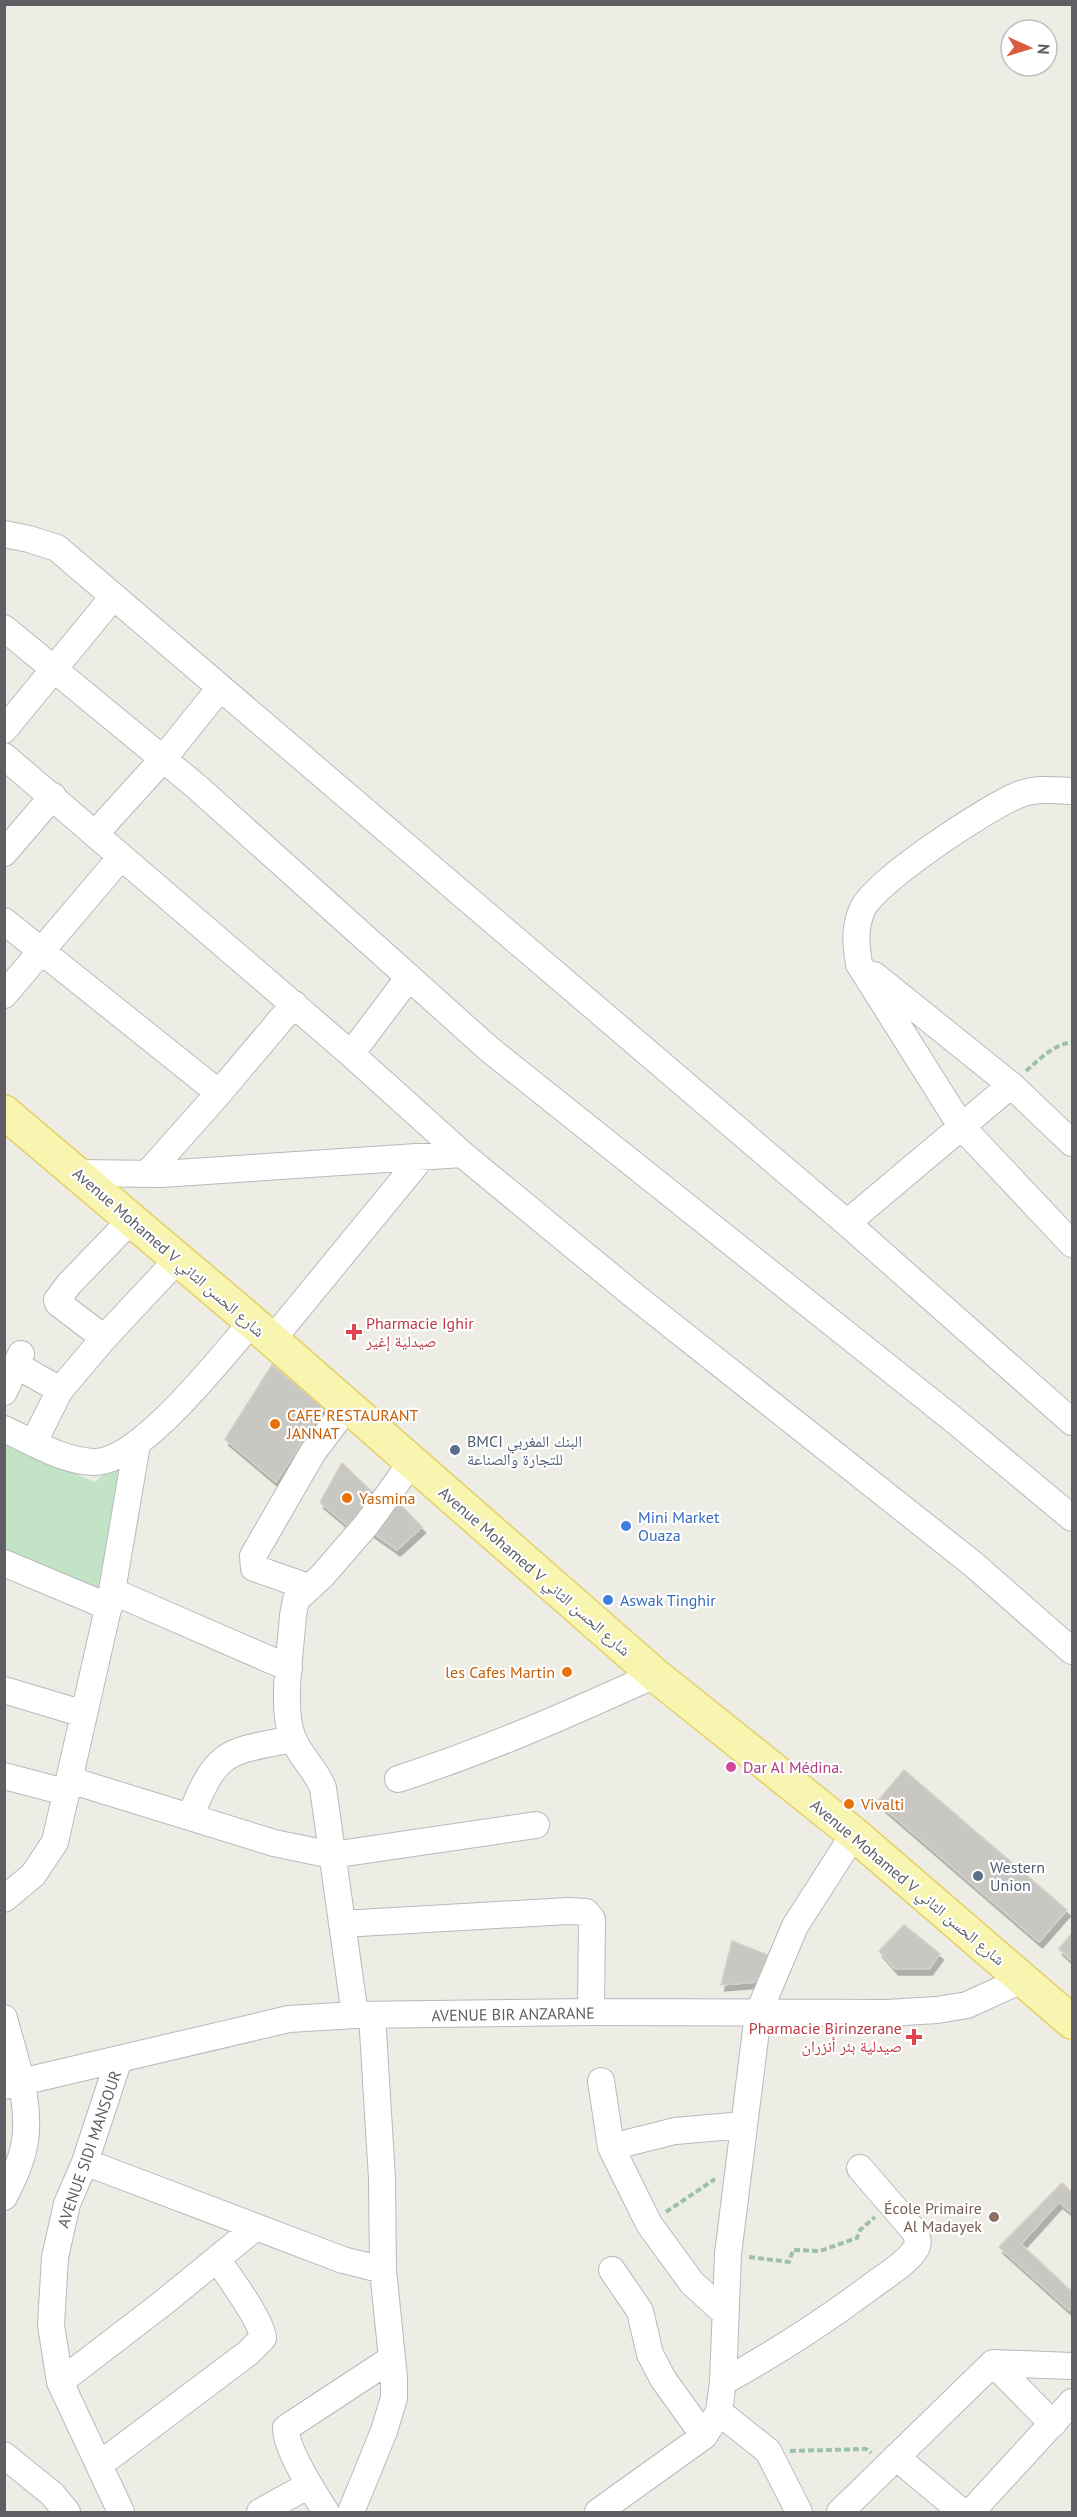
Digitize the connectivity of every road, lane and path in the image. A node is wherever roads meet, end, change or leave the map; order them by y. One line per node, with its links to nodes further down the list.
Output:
1 (4, 517): 3 (street)
2 (4, 534): 3 (street)
3 (29, 539): 4 (street)
4 (113, 597): 6 (street); 7 (street)
5 (4, 628): 6 (street)
6 (56, 670): 8 (street); 10 (street)
7 (220, 688): 10 (street); 34 (street)
8 (4, 730)
9 (4, 756): 12 (street)
10 (163, 759): 13 (street); 19 (street)
11 (1072, 791): 18 (street)
12 (53, 796): 13 (street); 14 (street)
13 (95, 834): 15 (street)
14 (4, 853)
15 (121, 857): 17 (street); 21 (street)
16 (4, 921): 17 (street)
17 (40, 952): 20 (street); 25 (street)
18 (859, 964): 24 (street); 27 (street)
19 (409, 977): 23 (street); 47 (street)
20 (4, 995)
21 (294, 1004): 23 (street); 25 (street)
22 (1072, 1042): 24 (path)
23 (351, 1054): 29 (street)
24 (1011, 1084): 27 (street); 28 (street)
25 (219, 1094): 32 (street)
26 (4, 1112): 31 (main road, Avenue Mohamed V شارع الحسن الثاني)
27 (961, 1126): 34 (street); 35 (street)
28 (1072, 1143)
29 (462, 1154): 30 (street); 51 (street)
30 (422, 1157): 32 (street); 37 (street)
31 (76, 1173): 32 (street); 33 (main road, Avenue Mohamed V شارع الحسن الثاني)
32 (147, 1174)
33 (132, 1220): 36 (main road, Avenue Mohamed V شارع الحسن الثاني); 38 (street)
34 (847, 1223): 42 (street)
35 (1072, 1244)
36 (178, 1259): 37 (main road, Avenue Mohamed V شارع الحسن الثاني); 38 (street)
37 (262, 1331): 41 (main road, Avenue Mohamed V شارع الحسن الثاني); 45 (street)
38 (104, 1338): 39 (street)
39 (60, 1390): 40 (street); 44 (street)
40 (4, 1392)
41 (347, 1407): 46 (main road, Avenue Mohamed V شارع الحسن الثاني); 49 (street)
42 (1072, 1422)
43 (4, 1429): 44 (street)
44 (34, 1443): 45 (street)
45 (137, 1444): 50 (street)
46 (411, 1463): 49 (street); 53 (main road, Avenue Mohamed V شارع الحسن الثاني)
47 (1072, 1518)
48 (4, 1563): 50 (street)
49 (308, 1587): 52 (street)
50 (110, 1599): 52 (street); 55 (street)
51 (1072, 1651)
52 (289, 1668): 56 (street)
53 (655, 1675): 58 (street); 62 (main road, Avenue Mohamed V شارع الحسن الثاني)
54 (4, 1690): 55 (street)
55 (84, 1714): 59 (street)
56 (293, 1739): 60 (street); 63 (street)
57 (4, 1776): 59 (street)
58 (398, 1779)
59 (68, 1786): 60 (street); 64 (street)
60 (190, 1817): 63 (street)
61 (536, 1825): 63 (street)
62 (854, 1834): 67 (main road, Avenue Mohamed V شارع الحسن الثاني); 69 (street)
63 (332, 1855): 66 (street)
64 (14, 1877): 65 (street)
65 (4, 1899)
66 (342, 1924): 68 (street); 70 (street)
67 (1024, 1979): 69 (street, AVENUE BIR ANZARANE); 72 (main road, Avenue Mohamed V شارع الحسن الثاني)
68 (591, 2012): 69 (street, AVENUE BIR ANZARANE); 70 (street, AVENUE BIR ANZARANE)
69 (758, 2014): 76 (street)
70 (364, 2015): 73 (street, AVENUE BIR ANZARANE); 87 (street)
71 (4, 2018): 75 (street)
72 (1072, 2022)
73 (119, 2059): 75 (street, AVENUE BIR ANZARANE); 78 (street, AVENUE SIDI MANSOUR)
74 (601, 2081): 77 (street)
75 (13, 2084): 81 (street)
76 (744, 2125): 77 (street); 79 (street)
77 (611, 2147): 83 (street)
78 (85, 2162): 84 (street); 93 (street, AVENUE SIDI MANSOUR)
79 (738, 2164): 83 (path); 85 (street)
80 (860, 2168): 82 (street)
81 (4, 2197)
82 (890, 2204): 85 (path); 94 (street)
83 (649, 2224): 89 (street)
84 (256, 2227): 86 (street); 87 (street)
85 (728, 2253): 89 (street)
86 (218, 2259): 93 (street); 102 (street)
87 (382, 2270): 90 (street)
88 (612, 2270): 98 (street)
89 (724, 2312): 94 (street)
90 (391, 2358): 103 (street); 108 (street)
91 (993, 2363): 92 (street); 97 (street); 101 (street)
92 (1072, 2366)
93 (60, 2382): 102 (street, AVENUE SIDI MANSOUR)
94 (723, 2382): 96 (street)
95 (1072, 2402): 97 (street)
96 (719, 2412): 98 (street); 99 (street)
97 (1053, 2424): 113 (street)
98 (704, 2436): 109 (street)
99 (768, 2451): 101 (path); 110 (street)
100 (4, 2455): 104 (street)
101 (892, 2461): 111 (street); 112 (street)
102 (99, 2465): 105 (street, AVENUE SIDI MANSOUR)
103 (309, 2485): 106 (street); 107 (street)
104 (67, 2512)
105 (121, 2512)
106 (260, 2512)
107 (326, 2512)
108 (351, 2512)
109 (598, 2512)
110 (799, 2512)
111 (840, 2512)
112 (962, 2512)
113 (971, 2512)

